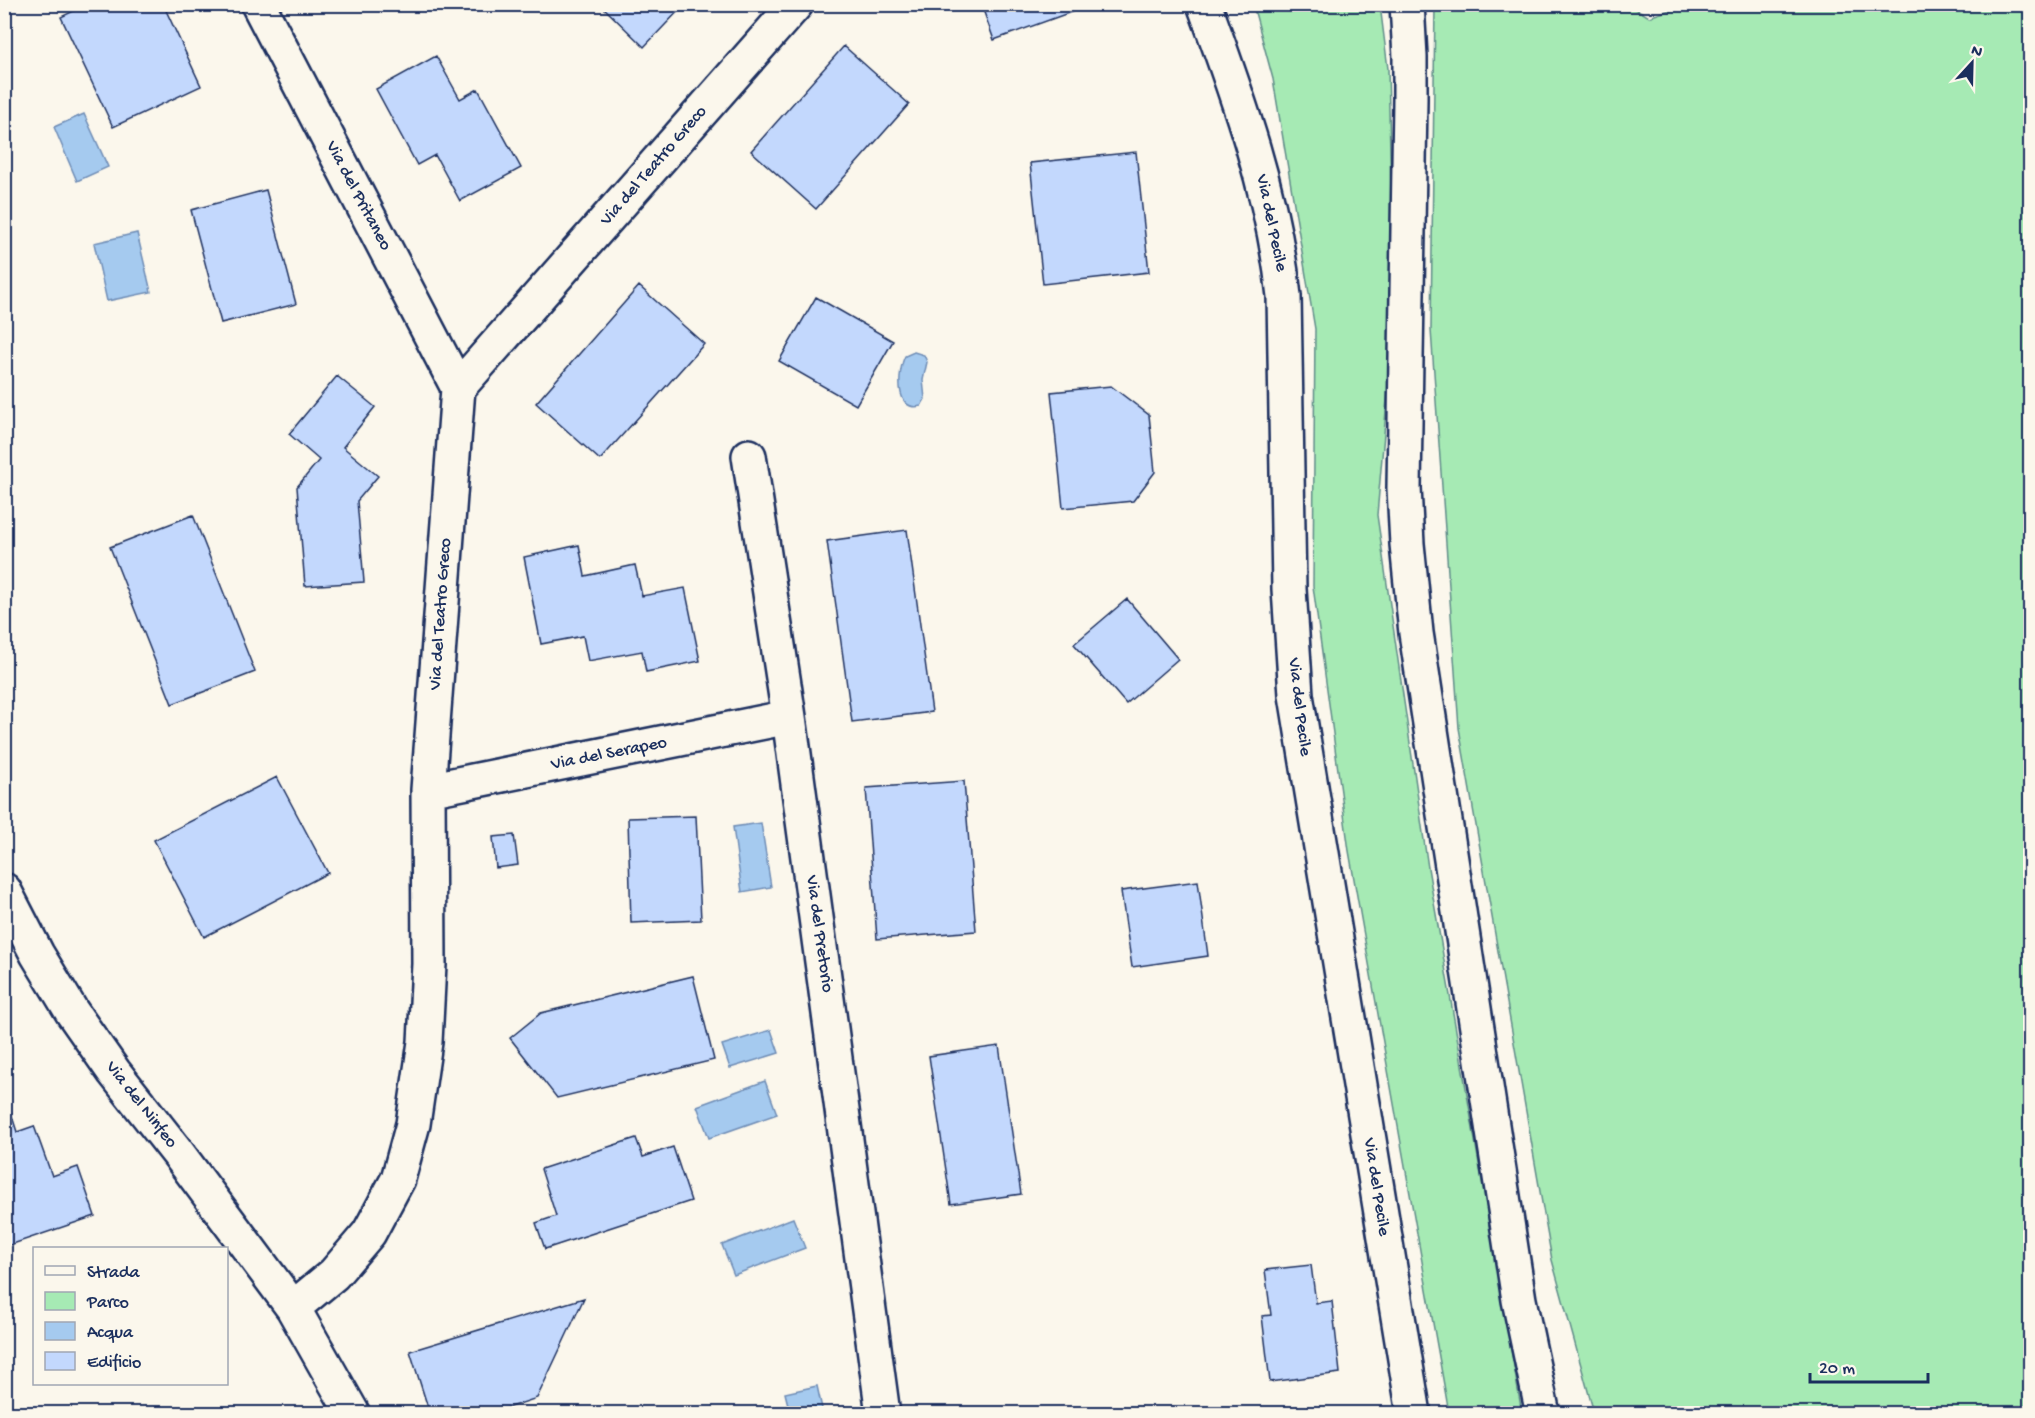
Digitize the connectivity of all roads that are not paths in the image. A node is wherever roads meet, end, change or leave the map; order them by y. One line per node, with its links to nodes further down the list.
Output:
1 (258, 4): 5 (street, Via del Pritaneo)
2 (796, 4): 5 (street, Via del Teatro Greco)
3 (1203, 4): 13 (street, Via del Pecile)
4 (1407, 4): 14 (street)
5 (458, 388): 8 (street, Via del Teatro Greco)
6 (749, 456): 7 (street, Via del Pretorio)
7 (789, 717): 8 (street, Via del Serapeo); 12 (street, Via del Pretorio)
8 (428, 790): 10 (street, Via del Teatro Greco)
9 (4, 890): 10 (street, Via del Ninfeo)
10 (293, 1308): 11 (street, Via del Ninfeo)
11 (353, 1413)
12 (883, 1413)
13 (1414, 1413)
14 (1543, 1413)

